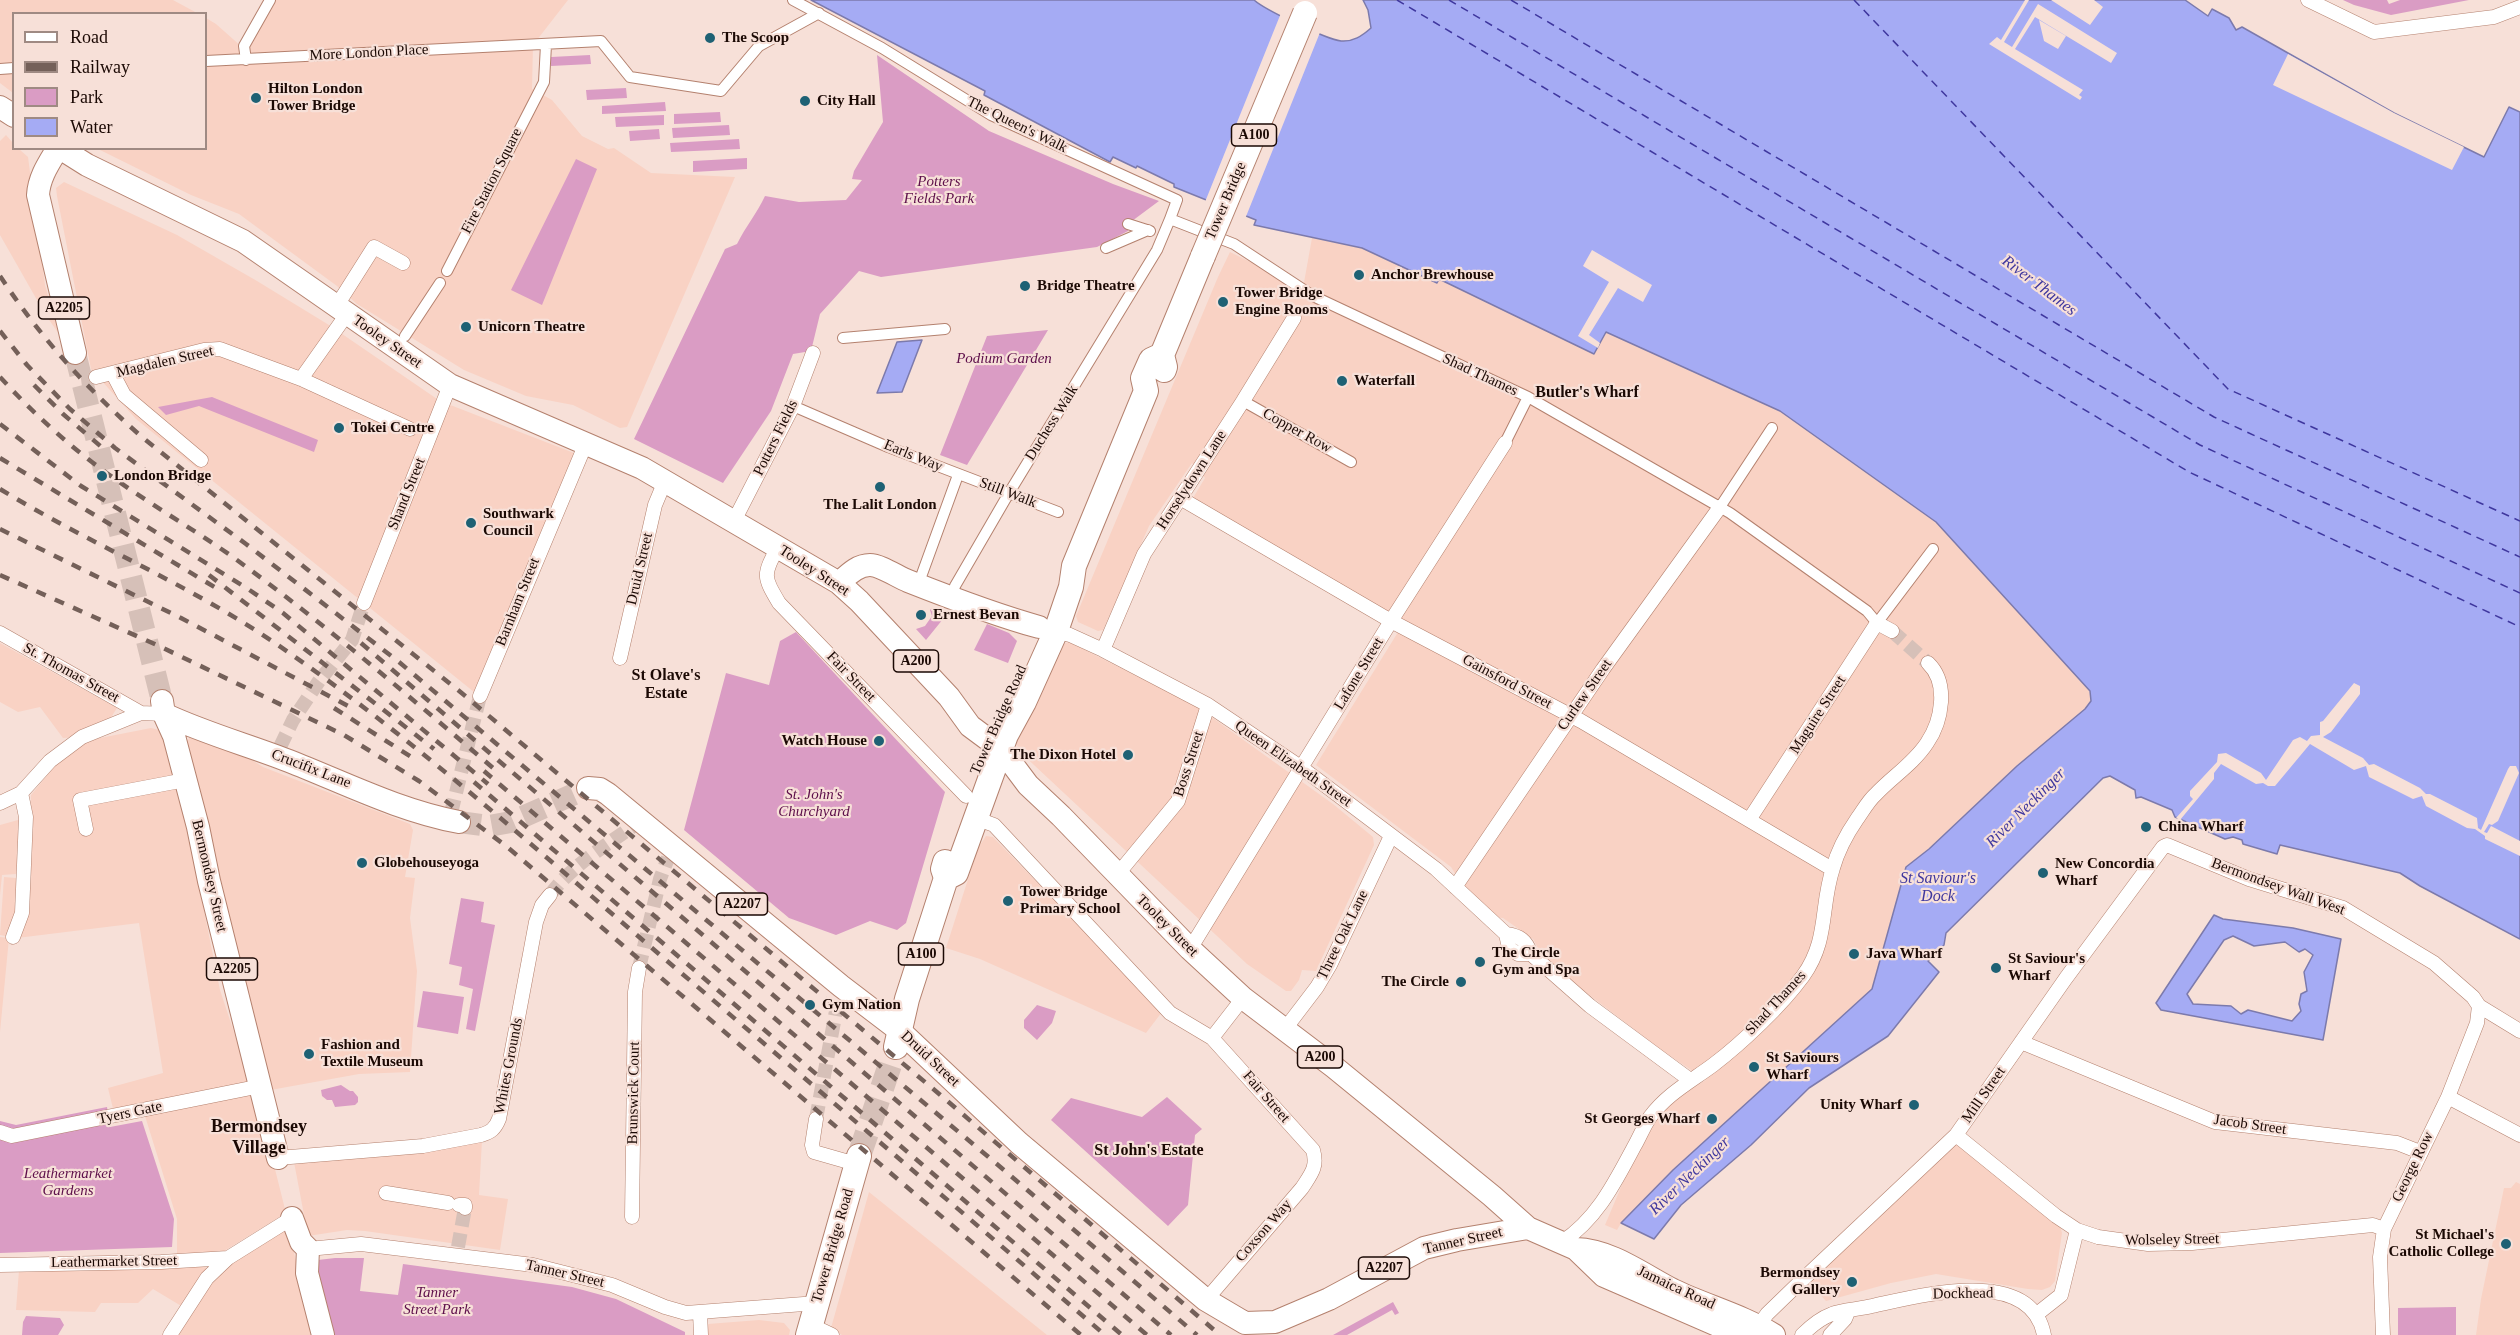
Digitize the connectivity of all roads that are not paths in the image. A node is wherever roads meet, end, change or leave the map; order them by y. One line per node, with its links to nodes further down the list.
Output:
1 (270, 0): 8 (street)
2 (793, 0): 5 (street, The Queen's Walk)
3 (2308, 0): 4 (street)
4 (2520, 7)
5 (819, 14): 7 (street, More London Place); 12 (street, The Queen's Walk)
6 (1305, 14): 17 (highway, Tower Bridge / A100, bridge)
7 (546, 45): 8 (street, More London Place); 19 (street, Fire Station Square)
8 (246, 60): 9 (street, More London Place)
9 (207, 61)
10 (58, 150): 26 (main road, A2205)
11 (62, 150): 21 (main road, Tooley Street / A200)
12 (1170, 219): 15 (street, Duchess Walk); 32 (street, Shad Thames)
13 (1128, 224): 14 (street)
14 (1148, 230): 15 (street); 16 (street)
15 (1163, 236): 43 (street, Duchess Walk)
16 (1106, 248)
17 (1203, 256): 58 (highway, Tower Bridge Road / A100)
18 (403, 263): 21 (street)
19 (447, 271)
20 (440, 283): 24 (street)
21 (342, 310): 30 (street); 31 (main road, Tooley Street / A200)
22 (1294, 318): 33 (street, Horselydown Lane)
23 (945, 328): 25 (street)
24 (405, 336)
25 (843, 338)
26 (75, 352)
27 (813, 353): 34 (street, Potters Fields)
28 (113, 374): 29 (street, Magdalen Street); 30 (street, Magdalen Street); 39 (street)
29 (96, 377)
30 (301, 379): 36 (street, Magdalen Street)
31 (450, 385): 37 (main road, Tooley Street / A200); 55 (street, Shand Street)
32 (1528, 398): 38 (street, Lafone Street); 45 (street, Shad Thames)
33 (1244, 401): 40 (street, Copper Row); 44 (street, Horselydown Lane)
34 (792, 406): 41 (street, Earls Way); 47 (street, Potters Fields)
35 (1772, 428): 45 (street)
36 (410, 429)
37 (585, 443): 42 (main road, Tooley Street / A200); 64 (street, Barnham Street)
38 (1504, 443): 56 (street, Lafone Street)
39 (201, 460)
40 (1351, 462)
41 (958, 475): 43 (street, Still Walk); 52 (street, Earls Way)
42 (665, 481): 47 (main road, Tooley Street / A200); 62 (street, Druid Street)
43 (1009, 493): 46 (street, Still Walk); 53 (street, Duchess Walk)
44 (1180, 498): 56 (street, Gainsford Street); 61 (street, Horselydown Lane)
45 (1720, 507): 57 (street, Shad Thames); 68 (street, Curlew Street)
46 (1058, 512)
47 (734, 521): 48 (main road, Tooley Street / A200)
48 (778, 548): 51 (main road, Tooley Street / A200); 75 (street, Fair Street)
49 (1933, 549): 57 (street)
50 (890, 574): 51 (main road); 52 (main road); 54 (main road)
51 (839, 583): 54 (main road, Tooley Street / A200)
52 (918, 585): 53 (main road)
53 (952, 597): 58 (main road)
54 (859, 601): 69 (main road, Tooley Street / A200)
55 (364, 603)
56 (1390, 621): 68 (street, Gainsford Street); 70 (street, Lafone Street)
57 (1877, 623): 59 (street); 77 (street, Maguire Street)
58 (1048, 629): 61 (street, Queen Elizabeth Street); 69 (highway, Tower Bridge Road / A100)
59 (1892, 631)
60 (0, 633): 67 (street, St. Thomas Street)
61 (1103, 650): 65 (street, Queen Elizabeth Street)
62 (620, 658)
63 (1929, 663): 81 (street, Shad Thames)
64 (480, 696)
65 (1208, 705): 70 (street, Queen Elizabeth Street); 82 (street, Boss Street)
66 (163, 707): 67 (street); 71 (main road, Bermondsey Street / A2205); 76 (main road, Crucifix Lane)
67 (141, 712): 73 (street)
68 (1571, 716): 77 (street, Gainsford Street); 83 (street, Curlew Street)
69 (995, 745): 75 (highway, Tower Bridge Road / A100); 82 (main road, Tooley Street / A200)
70 (1302, 768): 79 (street, Queen Elizabeth Street); 86 (street, Lafone Street)
71 (185, 780): 78 (street); 96 (main road, Bermondsey Street / A2205)
72 (588, 788): 93 (main road, Druid Street / A2207)
73 (21, 793): 74 (street); 85 (street)
74 (0, 803)
75 (978, 813): 92 (street, Fair Street); 93 (highway, Tower Bridge Road / A100)
76 (453, 819)
77 (1749, 820): 81 (street, Gainsford Street)
78 (86, 829)
79 (1391, 836): 83 (street, Queen Elizabeth Street); 90 (street, Three Oak Lane)
80 (2179, 850): 89 (street, Bermondsey Wall West); 94 (street, Mill Street)
81 (1832, 869): 95 (street, Shad Thames)
82 (1117, 875): 86 (main road, Tooley Street / A200)
83 (1455, 887): 95 (street, Queen Elizabeth Street)
84 (550, 895): 103 (street, Whites Grounds)
85 (13, 937)
86 (1190, 949): 88 (main road, Tooley Street / A200)
87 (639, 968): 108 (street, Brunswick Court)
88 (1243, 998): 90 (main road, Tooley Street / A200); 92 (street)
89 (2479, 1006): 91 (street, Bermondsey Wall West); 97 (street, George Row)
90 (1284, 1029): 110 (main road, Tooley Street / A200)
91 (2520, 1031)
92 (1212, 1038): 105 (street, Fair Street)
93 (898, 1039): 117 (main road, Druid Street / A2207)
94 (2021, 1042): 101 (street, Mill Street); 102 (street, Jacob Street)
95 (1690, 1080): 113 (street, Shad Thames)
96 (261, 1086): 99 (street, Tyers Gate); 103 (main road, Bermondsey Street / A2205)
97 (2448, 1097): 100 (street); 102 (street, George Row)
98 (816, 1119): 104 (street)
99 (0, 1132)
100 (2519, 1132)
101 (1956, 1135): 112 (street, Wolseley Street); 122 (street, Mill Street)
102 (2421, 1152): 111 (street, George Row)
103 (278, 1158)
104 (858, 1160): 121 (highway, Tower Bridge Road)
105 (1316, 1160): 117 (street, Coxson Way)
106 (386, 1193): 107 (street)
107 (457, 1205)
108 (632, 1217)
109 (292, 1218): 114 (main road); 115 (street)
110 (1528, 1228): 113 (main road, Tooley Street / A200); 117 (main road, Tanner Street / A2207)
111 (2384, 1228): 112 (street, Wolseley Street); 129 (street, George Row)
112 (2077, 1230): 120 (street)
113 (1569, 1245): 122 (main road, Jamaica Road / A200)
114 (308, 1249): 119 (street, Tanner Street); 124 (main road)
115 (228, 1258): 116 (street, Leathermarket Street); 123 (street)
116 (0, 1265)
117 (1206, 1300)
118 (1848, 1312): 120 (street, Dockhead); 126 (street, Dockhead); 127 (street)
119 (700, 1313): 121 (street, Tanner Street); 125 (street)
120 (2037, 1314): 128 (street)
121 (817, 1324)
122 (1756, 1333)
123 (170, 1335)
124 (323, 1335)
125 (700, 1335)
126 (1802, 1335)
127 (1830, 1335)
128 (2044, 1335)
129 (2383, 1335)

